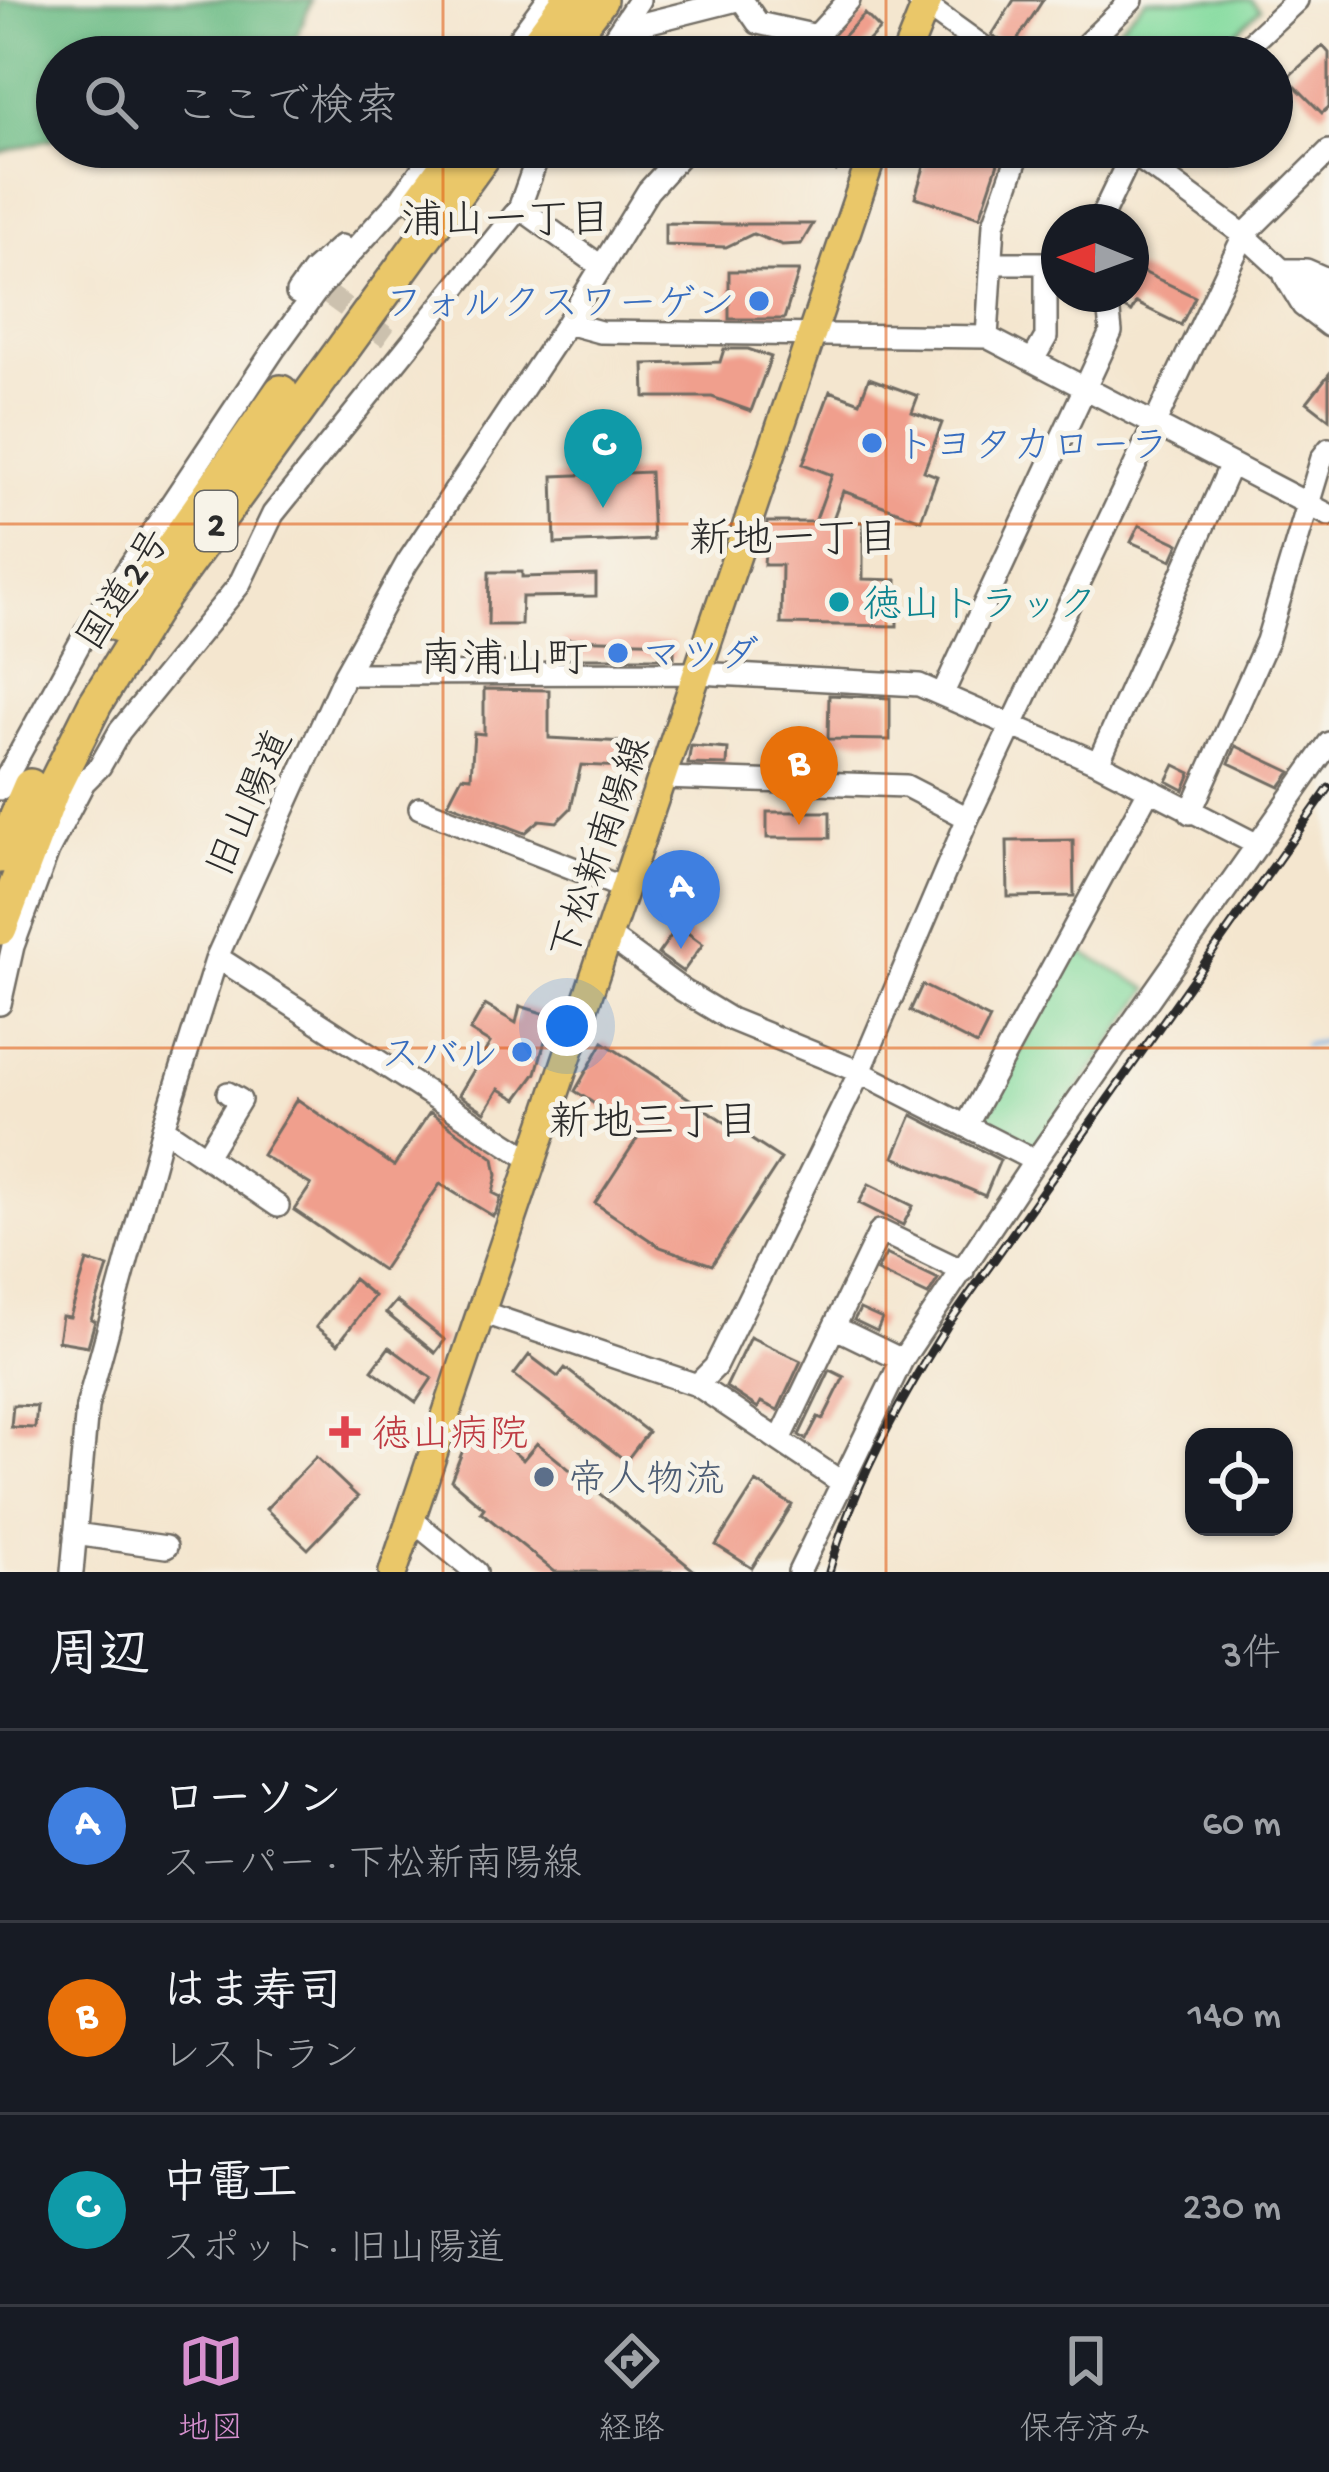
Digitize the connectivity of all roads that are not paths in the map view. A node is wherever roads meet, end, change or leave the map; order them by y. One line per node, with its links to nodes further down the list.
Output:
1 (547, 0): 10 (street)
2 (569, 0): 11 (highway)
3 (600, 0): 12 (highway)
4 (639, 0): 13 (street)
5 (740, 0): 14 (street); 15 (street)
6 (849, 0): 15 (street)
7 (1132, 0): 18 (street)
8 (1297, 0): 19 (street)
9 (926, 2): 16 (main road); 17 (street)
10 (520, 36)
11 (542, 36)
12 (573, 36)
13 (615, 36)
14 (634, 36)
15 (817, 36)
16 (913, 36)
17 (970, 36)
18 (1095, 36)
19 (1258, 36)
20 (1329, 152): 32 (street)
21 (423, 168): 49 (street)
22 (445, 168): 49 (highway, 国道2号 / 2)
23 (473, 168): 49 (highway, 国道2号 / 2)
24 (534, 168): 31 (street)
25 (669, 168): 34 (street, 旧山陽道)
26 (868, 168): 41 (main road, 下松新南陽線)
27 (1014, 168): 33 (street)
28 (1121, 168): 30 (street)
29 (1155, 168): 32 (street)
30 (1106, 204)
31 (520, 208): 34 (street); 44 (street)
32 (1244, 235): 35 (street); 47 (street)
33 (993, 263): 42 (street); 45 (street)
34 (602, 267): 39 (street, 旧山陽道)
35 (1282, 270): 36 (street); 37 (street); 40 (street)
36 (1329, 280)
37 (1329, 303)
38 (1109, 312): 46 (street)
39 (567, 323): 41 (street); 54 (street, 旧山陽道)
40 (1329, 326)
41 (815, 333): 42 (street); 53 (main road, 下松新南陽線)
42 (987, 337): 45 (street)
43 (388, 338): 44 (street)
44 (405, 354): 69 (street)
45 (1034, 358): 46 (street)
46 (1085, 386): 47 (street); 55 (street)
47 (1155, 424): 50 (street); 56 (street)
48 (1329, 448): 51 (street)
49 (230, 460): 60 (street); 66 (highway, 国道2号 / 2); 69 (highway, 国道2号 / 2)
50 (1231, 464): 51 (street); 58 (street)
51 (1308, 504): 52 (street); 63 (street)
52 (1329, 514)
53 (698, 673): 54 (street); 55 (street); 59 (main road, 下松新南陽線)
54 (345, 674): 70 (street, 旧山陽道)
55 (942, 695): 56 (street)
56 (1012, 726): 58 (street); 64 (street)
57 (1329, 743): 65 (street)
58 (1097, 763): 61 (street)
59 (663, 778): 64 (street); 67 (main road, 下松新南陽線)
60 (0, 789)
61 (1149, 790): 63 (street); 74 (street)
62 (420, 808): 67 (street)
63 (1190, 813): 65 (street)
64 (968, 818): 72 (street)
65 (1258, 845): 78 (street)
66 (0, 856)
67 (626, 889): 68 (main road, 下松新南陽線)
68 (610, 937): 72 (street); 77 (main road, 下松新南陽線)
69 (4, 939): 71 (street)
70 (217, 957): 75 (street, 旧山陽道); 77 (street)
71 (0, 1004)
72 (860, 1072): 74 (street); 84 (street)
73 (228, 1093): 76 (street)
74 (966, 1126): 78 (street)
75 (163, 1128): 76 (street); 88 (street, 旧山陽道)
76 (206, 1156): 79 (street)
77 (532, 1160): 81 (main road, 下松新南陽線)
78 (1035, 1162): 80 (street)
79 (278, 1206)
80 (963, 1271): 82 (street); 83 (street)
81 (481, 1312): 84 (street); 87 (main road, 下松新南陽線)
82 (834, 1327): 83 (street); 85 (street)
83 (902, 1360): 86 (street)
84 (697, 1385): 85 (street)
85 (780, 1440): 86 (street)
86 (841, 1482): 93 (street)
87 (411, 1519): 91 (main road, 下松新南陽線); 92 (street)
88 (75, 1534): 89 (street); 90 (street, 旧山陽道)
89 (166, 1547)
90 (72, 1572)
91 (393, 1572)
92 (476, 1572)
93 (799, 1572)

